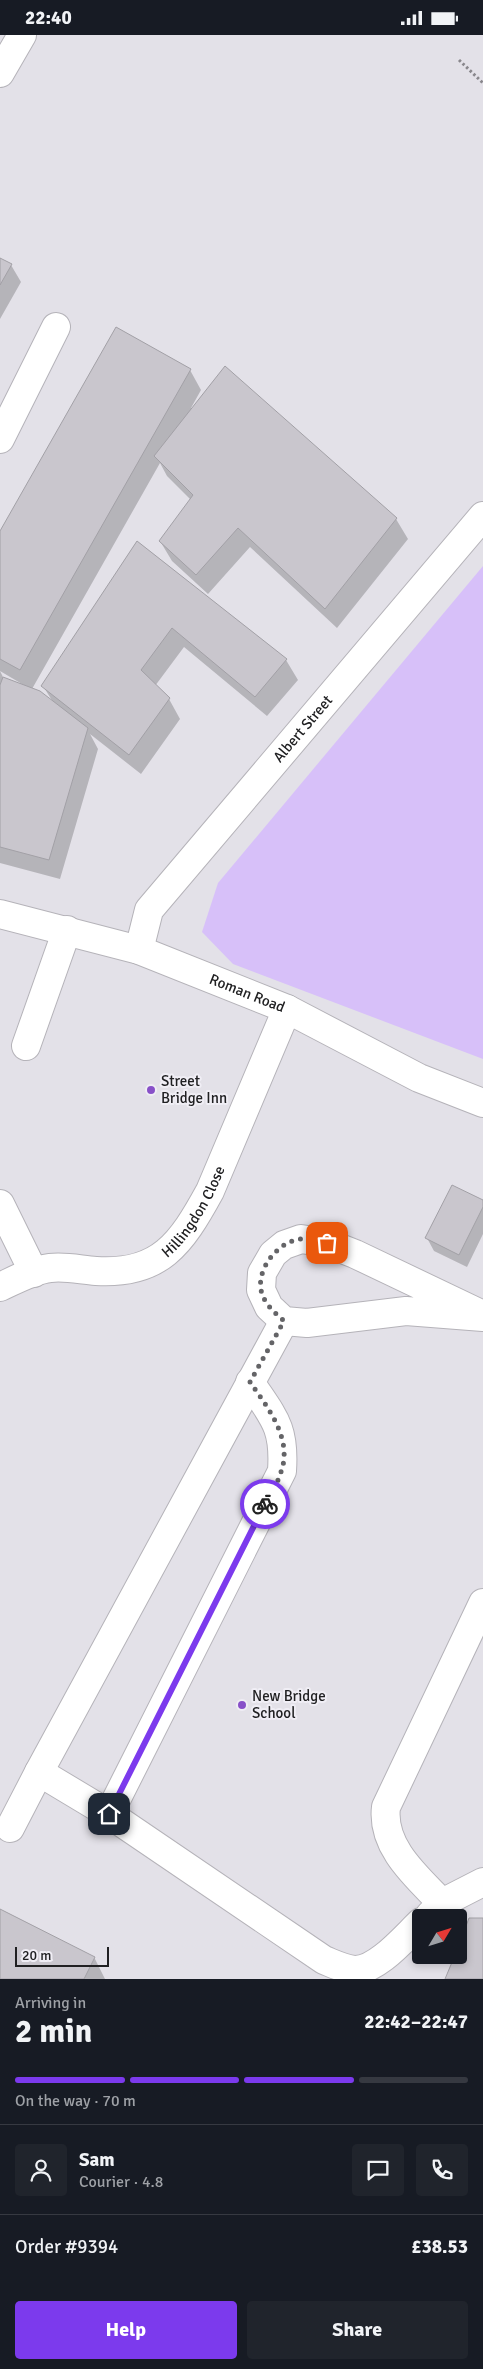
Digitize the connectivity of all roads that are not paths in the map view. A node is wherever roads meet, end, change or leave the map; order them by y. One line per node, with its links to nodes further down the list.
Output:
1 (22, 35): 2 (street)
2 (0, 73)
3 (56, 327): 4 (street)
4 (0, 439)
5 (483, 515): 8 (street, Albert Street)
6 (0, 914): 7 (street, Roman Road)
7 (67, 930): 8 (street, Roman Road); 10 (street)
8 (138, 950): 9 (street, Roman Road)
9 (287, 1009): 11 (street, Roman Road); 13 (street, Hillingdon Close)
10 (26, 1046)
11 (483, 1103)
12 (0, 1204): 13 (street)
13 (34, 1273): 14 (street, Hillingdon Close)
14 (0, 1287)
15 (483, 1316): 16 (street); 16 (street)
16 (284, 1321): 17 (street)
17 (250, 1382): 19 (street); 20 (street)
18 (483, 1603): 23 (street)
19 (38, 1773): 20 (street); 21 (street)
20 (109, 1814): 26 (street)
21 (10, 1828)
22 (483, 1883): 24 (street)
23 (433, 1909)
24 (436, 1909)
25 (412, 1931): 26 (street)
26 (371, 1973)

